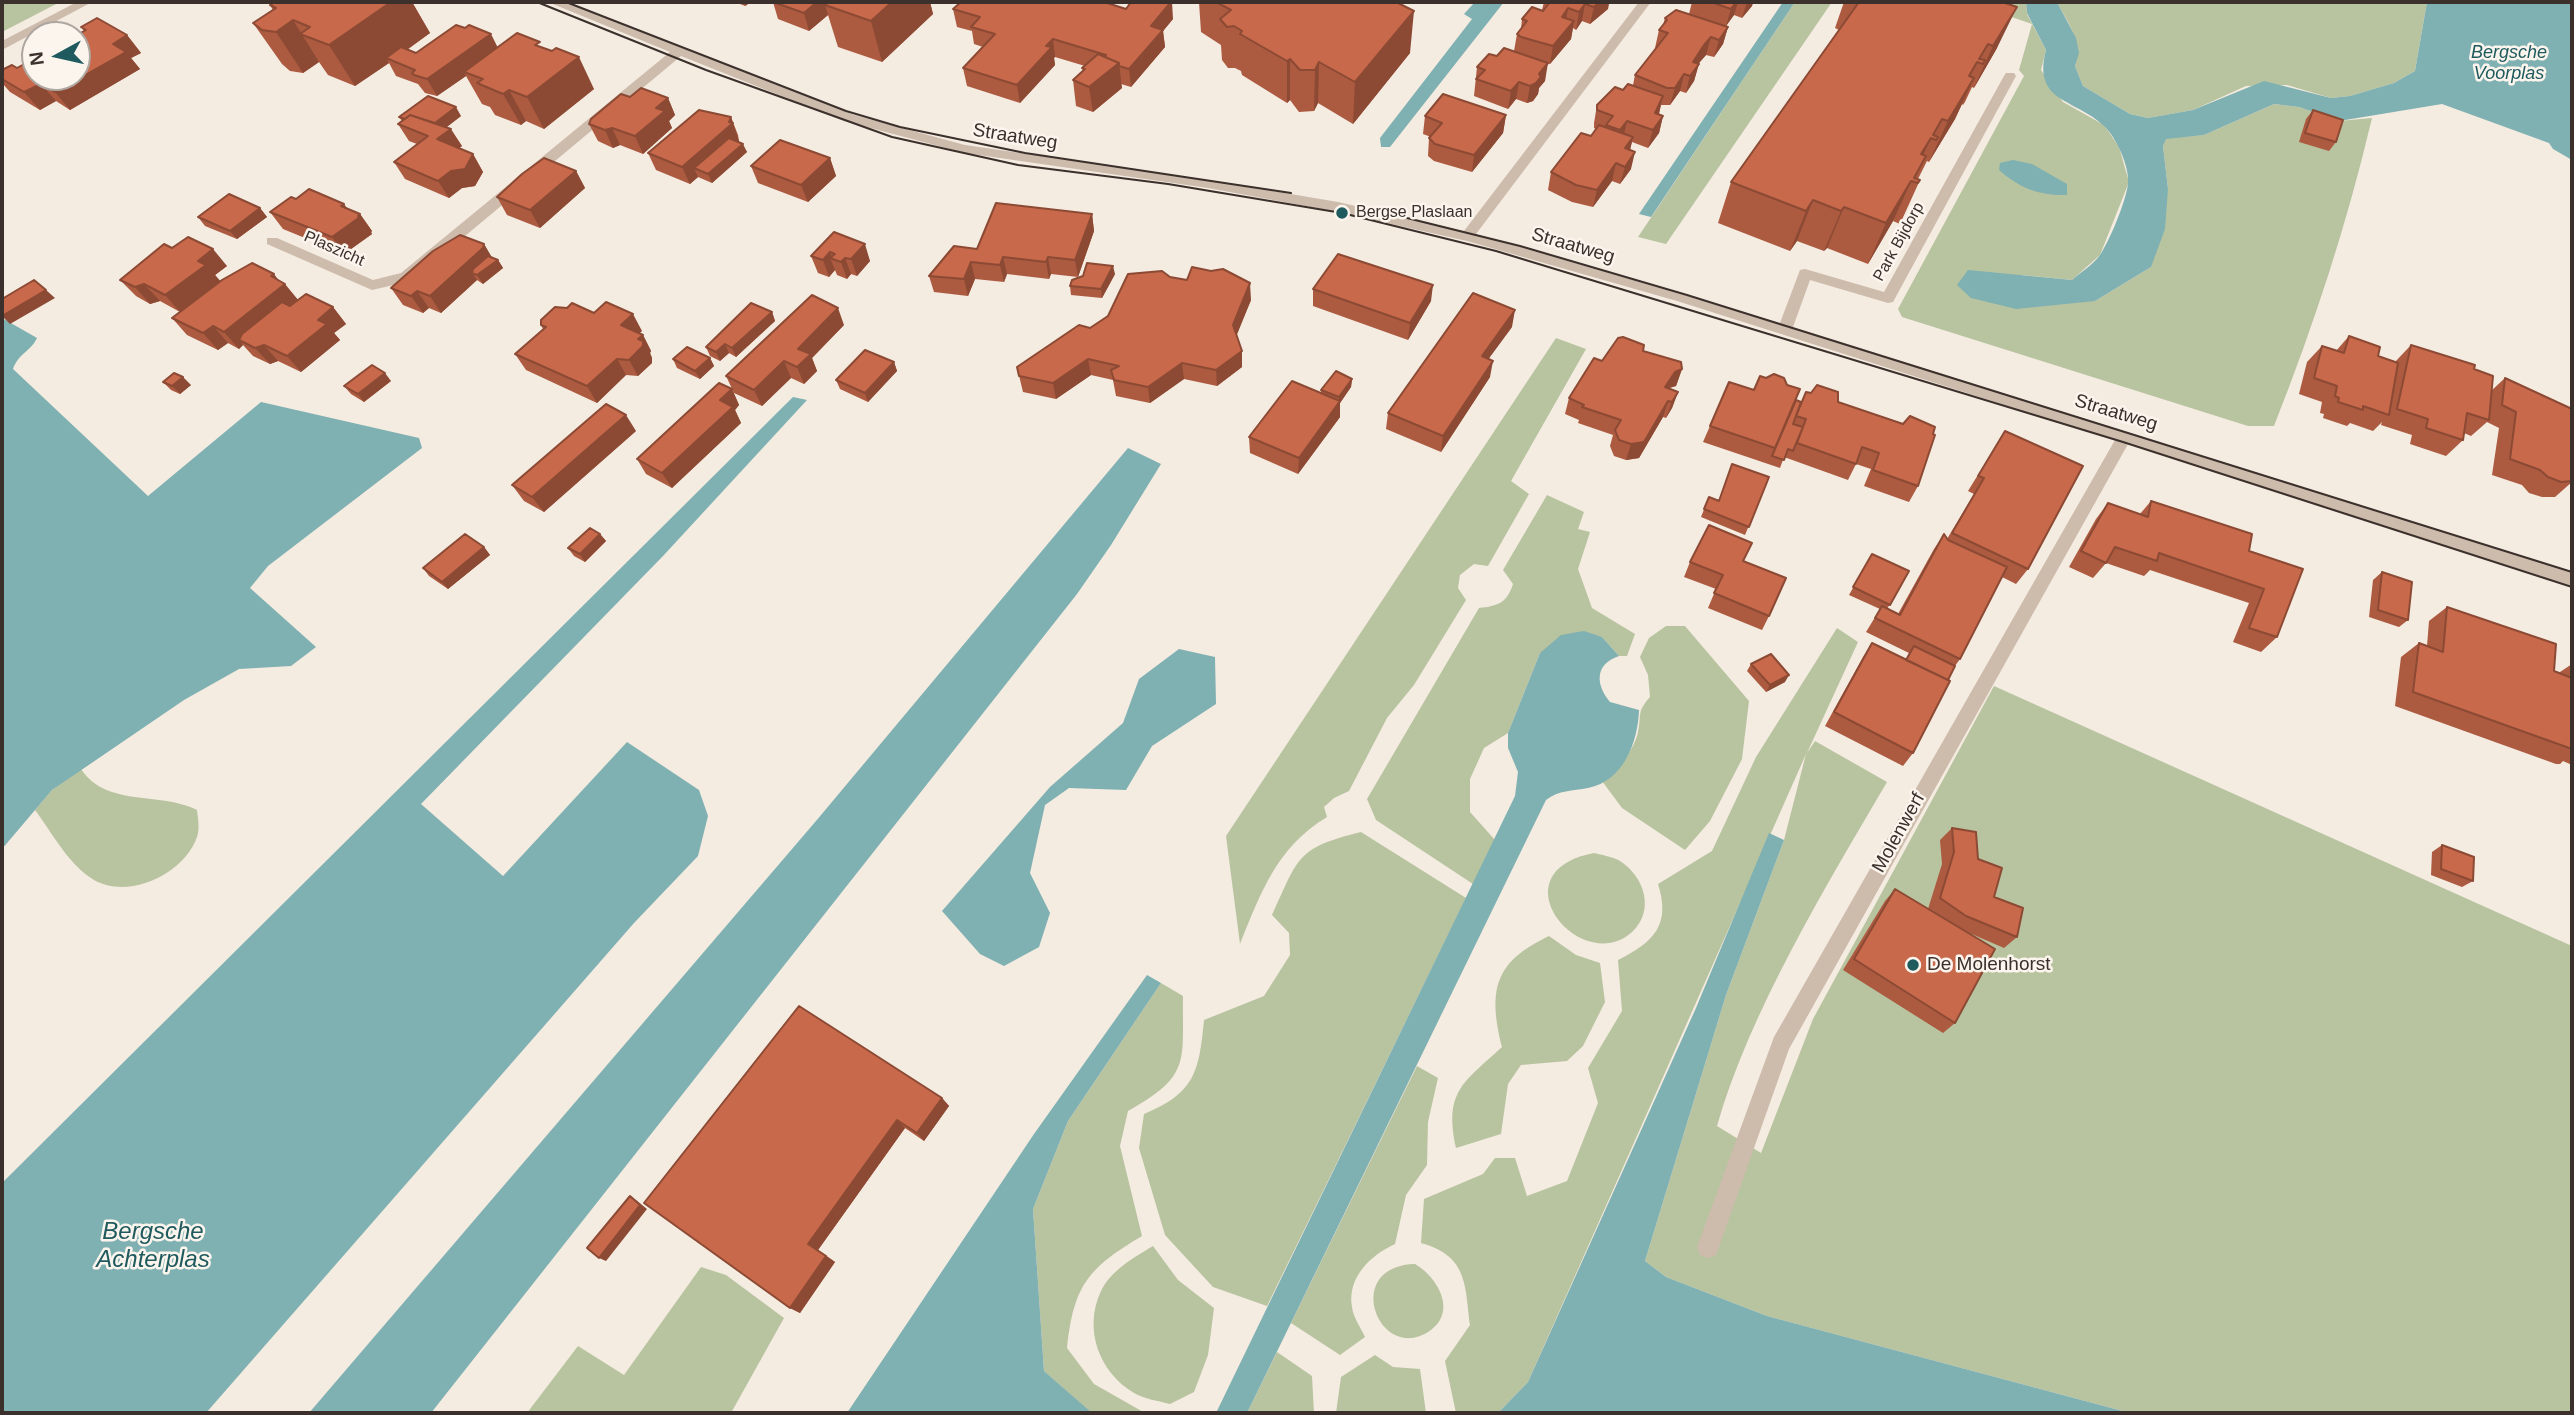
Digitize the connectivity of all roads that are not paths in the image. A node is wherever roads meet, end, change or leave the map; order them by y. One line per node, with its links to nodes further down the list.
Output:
1 (86, 2): 4 (street)
2 (554, 2): 5 (street, Straatweg)
3 (1645, 2): 7 (street)
4 (2, 46)
5 (678, 51): 7 (street, Straatweg); 8 (street, Plaszicht)
6 (2010, 76): 9 (street, Park Bijdorp)
7 (1467, 236): 9 (street, Straatweg)
8 (272, 241)
9 (1785, 330): 10 (street, Straatweg)
10 (2125, 436): 11 (street, Straatweg); 12 (street, Molenwerf)
11 (2572, 579)
12 (1708, 1247)

